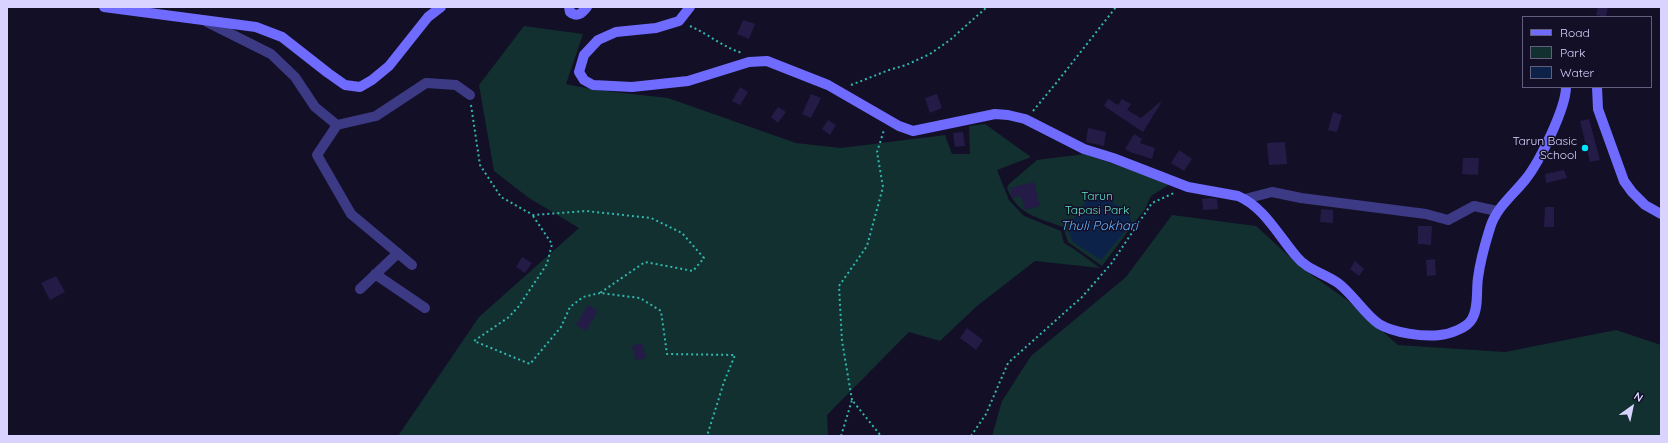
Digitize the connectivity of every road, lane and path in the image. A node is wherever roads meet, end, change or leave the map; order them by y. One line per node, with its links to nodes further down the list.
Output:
1 (104, 7): 8 (main road)
2 (441, 7): 8 (main road)
3 (569, 7): 4 (main road)
4 (587, 7)
5 (690, 7): 9 (main road)
6 (987, 7): 11 (path)
7 (1116, 7): 16 (path)
8 (206, 21): 17 (street)
9 (679, 21): 10 (path); 15 (main road)
10 (746, 54)
11 (850, 86)
12 (1566, 88): 20 (main road)
13 (1597, 88): 21 (main road)
14 (470, 95): 17 (street); 22 (path)
15 (887, 119): 16 (main road); 29 (path)
16 (1025, 119): 18 (main road)
17 (337, 125): 23 (street)
18 (1188, 187): 19 (main road); 33 (path)
19 (1245, 199): 20 (street); 20 (main road)
20 (1497, 212)
21 (1661, 214)
22 (533, 215): 27 (path); 27 (path)
23 (398, 253): 24 (street); 25 (street)
24 (412, 265)
25 (375, 274): 26 (street); 28 (street)
26 (360, 289)
27 (600, 293): 30 (path)
28 (425, 308)
29 (852, 400): 31 (path); 32 (path)
30 (708, 436)
31 (841, 436)
32 (881, 436)
33 (971, 436)

